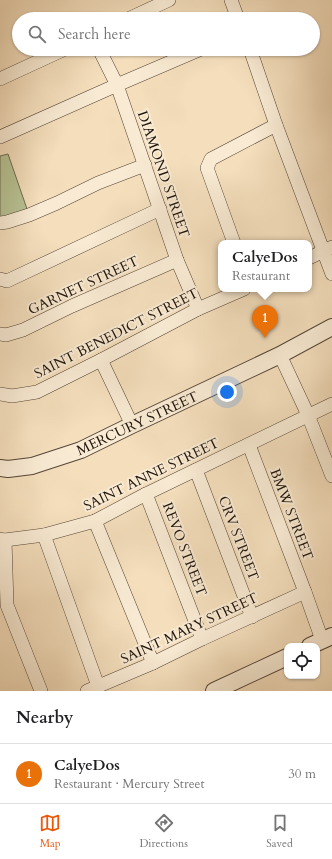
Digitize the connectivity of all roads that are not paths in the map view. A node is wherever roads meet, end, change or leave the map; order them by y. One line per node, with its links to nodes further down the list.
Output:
1 (231, 0): 4 (street)
2 (164, 1): 3 (street)
3 (142, 12)
4 (235, 12)
5 (50, 56): 9 (street)
6 (102, 56): 10 (street, DIAMOND STREET)
7 (185, 56): 10 (street)
8 (252, 56): 11 (street)
9 (0, 79)
10 (117, 85): 12 (street); 13 (street, DIAMOND STREET)
11 (276, 125): 16 (street); 17 (street)
12 (0, 137)
13 (145, 165): 14 (street, DIAMOND STREET); 15 (street)
14 (160, 209): 19 (street, DIAMOND STREET); 21 (street)
15 (0, 223)
16 (233, 240)
17 (328, 249): 18 (street); 20 (street)
18 (312, 257)
19 (177, 260): 23 (street, DIAMOND STREET); 25 (street, GARNET STREET)
20 (332, 274)
21 (0, 279)
22 (237, 292): 23 (street, SAINT BENEDICT STREET)
23 (198, 310): 27 (street, SAINT BENEDICT STREET)
24 (332, 327): 26 (street, MERCURY STREET)
25 (0, 334)
26 (280, 354): 30 (street); 31 (street, MERCURY STREET)
27 (101, 360): 28 (street, SAINT BENEDICT STREET); 31 (street)
28 (0, 394)
29 (332, 404): 30 (street, SAINT ANNE STREET)
30 (308, 415): 32 (street, SAINT ANNE STREET); 35 (street)
31 (132, 425): 33 (street, MERCURY STREET)
32 (249, 445): 34 (street, SAINT ANNE STREET); 40 (street, BMW STREET)
33 (0, 468)
34 (196, 470): 36 (street, SAINT ANNE STREET); 41 (street, CRV STREET)
35 (332, 476)
36 (146, 494): 37 (street, SAINT ANNE STREET); 42 (street, REVO STREET)
37 (95, 521): 38 (street, SAINT ANNE STREET); 45 (street)
38 (44, 536): 39 (street, SAINT ANNE STREET); 46 (street)
39 (3, 540): 47 (street)
40 (305, 592): 41 (street, SAINT MARY STREET); 43 (street, BMW STREET)
41 (252, 617): 42 (street, SAINT MARY STREET)
42 (202, 639): 45 (street, SAINT MARY STREET)
43 (321, 641)
44 (284, 658): 48 (street)
45 (153, 663): 46 (street, SAINT MARY STREET)
46 (93, 689)
47 (41, 691)
48 (214, 691)

